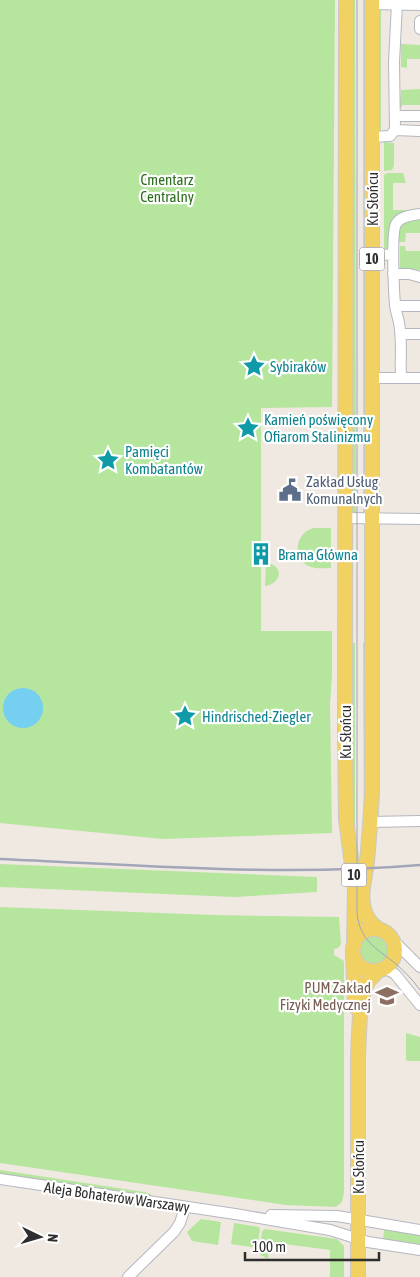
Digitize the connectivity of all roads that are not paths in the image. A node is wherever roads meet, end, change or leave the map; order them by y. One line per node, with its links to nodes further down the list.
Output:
1 (346, 0): 24 (main road, Ku Słońcu / 10)
2 (372, 2): 3 (street); 11 (main road, Ku Słońcu / 10)
3 (398, 4): 4 (street); 7 (street)
4 (420, 5)
5 (420, 21): 6 (street)
6 (420, 29)
7 (395, 116): 8 (street); 9 (street)
8 (420, 116)
9 (395, 130): 10 (street); 11 (street)
10 (420, 130)
11 (372, 136): 13 (main road, Ku Słońcu / 10)
12 (420, 214): 14 (street, Ku Słońcu)
13 (372, 254): 14 (street); 21 (main road, Ku Słońcu / 10)
14 (393, 255): 15 (street)
15 (393, 274): 16 (street); 17 (street)
16 (420, 277)
17 (395, 306): 18 (street); 19 (street)
18 (420, 306)
19 (401, 334): 20 (street); 22 (street)
20 (420, 334)
21 (372, 378): 22 (street); 25 (main road, Ku Słońcu / 10)
22 (401, 378): 23 (street)
23 (420, 378)
24 (346, 518): 25 (street); 30 (main road, Ku Słońcu / 10)
25 (372, 518): 26 (street); 28 (main road, Ku Słońcu / 10)
26 (420, 519)
27 (420, 820): 28 (street)
28 (370, 822): 29 (main road, Ku Słońcu / 10)
29 (385, 934): 30 (main road); 31 (street); 32 (main road, 10)
30 (353, 949): 32 (main road); 34 (main road, Ku Słońcu / 10)
31 (420, 967)
32 (380, 969): 33 (street); 34 (main road, Ku Słońcu / 10)
33 (420, 1005)
34 (358, 1057): 38 (main road, Ku Słońcu / 10)
35 (0, 1179): 36 (street, Aleja Bohaterów Warszawy)
36 (185, 1207): 37 (street, Aleja Bohaterów Warszawy); 42 (street)
37 (235, 1214): 38 (street, Aleja Bohaterów Warszawy); 40 (street, Aleja Bohaterów Warszawy)
38 (359, 1220): 39 (street, Aleja Bohaterów Warszawy); 40 (main road, Ku Słońcu / 10)
39 (420, 1230)
40 (358, 1239): 41 (street, Aleja Bohaterów Warszawy); 43 (main road, Ku Słońcu / 10)
41 (420, 1250)
42 (128, 1277)
43 (358, 1277)

